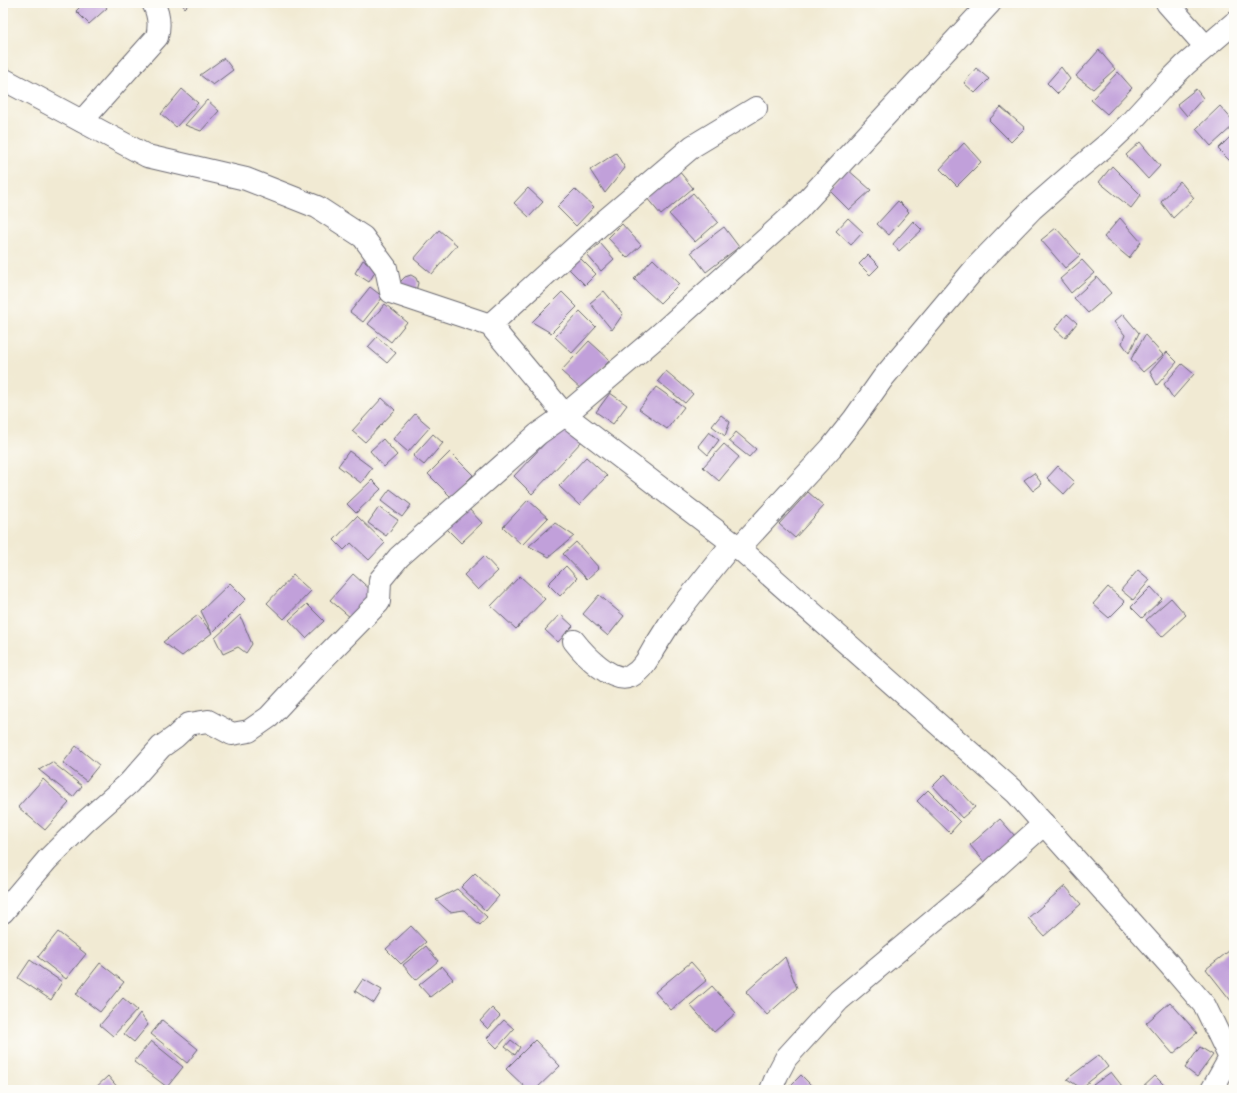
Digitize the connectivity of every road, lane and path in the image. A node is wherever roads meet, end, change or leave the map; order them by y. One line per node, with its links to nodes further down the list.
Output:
1 (153, 3): 8 (street)
2 (990, 3): 10 (street)
3 (1167, 3): 5 (street)
4 (1234, 23): 5 (street)
5 (1206, 47): 11 (street)
6 (3, 79): 8 (street)
7 (756, 108): 9 (street)
8 (82, 121): 9 (street)
9 (490, 325): 10 (street)
10 (565, 415): 11 (street); 14 (street)
11 (736, 546): 12 (street); 13 (street)
12 (574, 641)
13 (1044, 824): 15 (street); 16 (street)
14 (3, 912)
15 (1232, 1056): 17 (street)
16 (771, 1090)
17 (1212, 1090)

